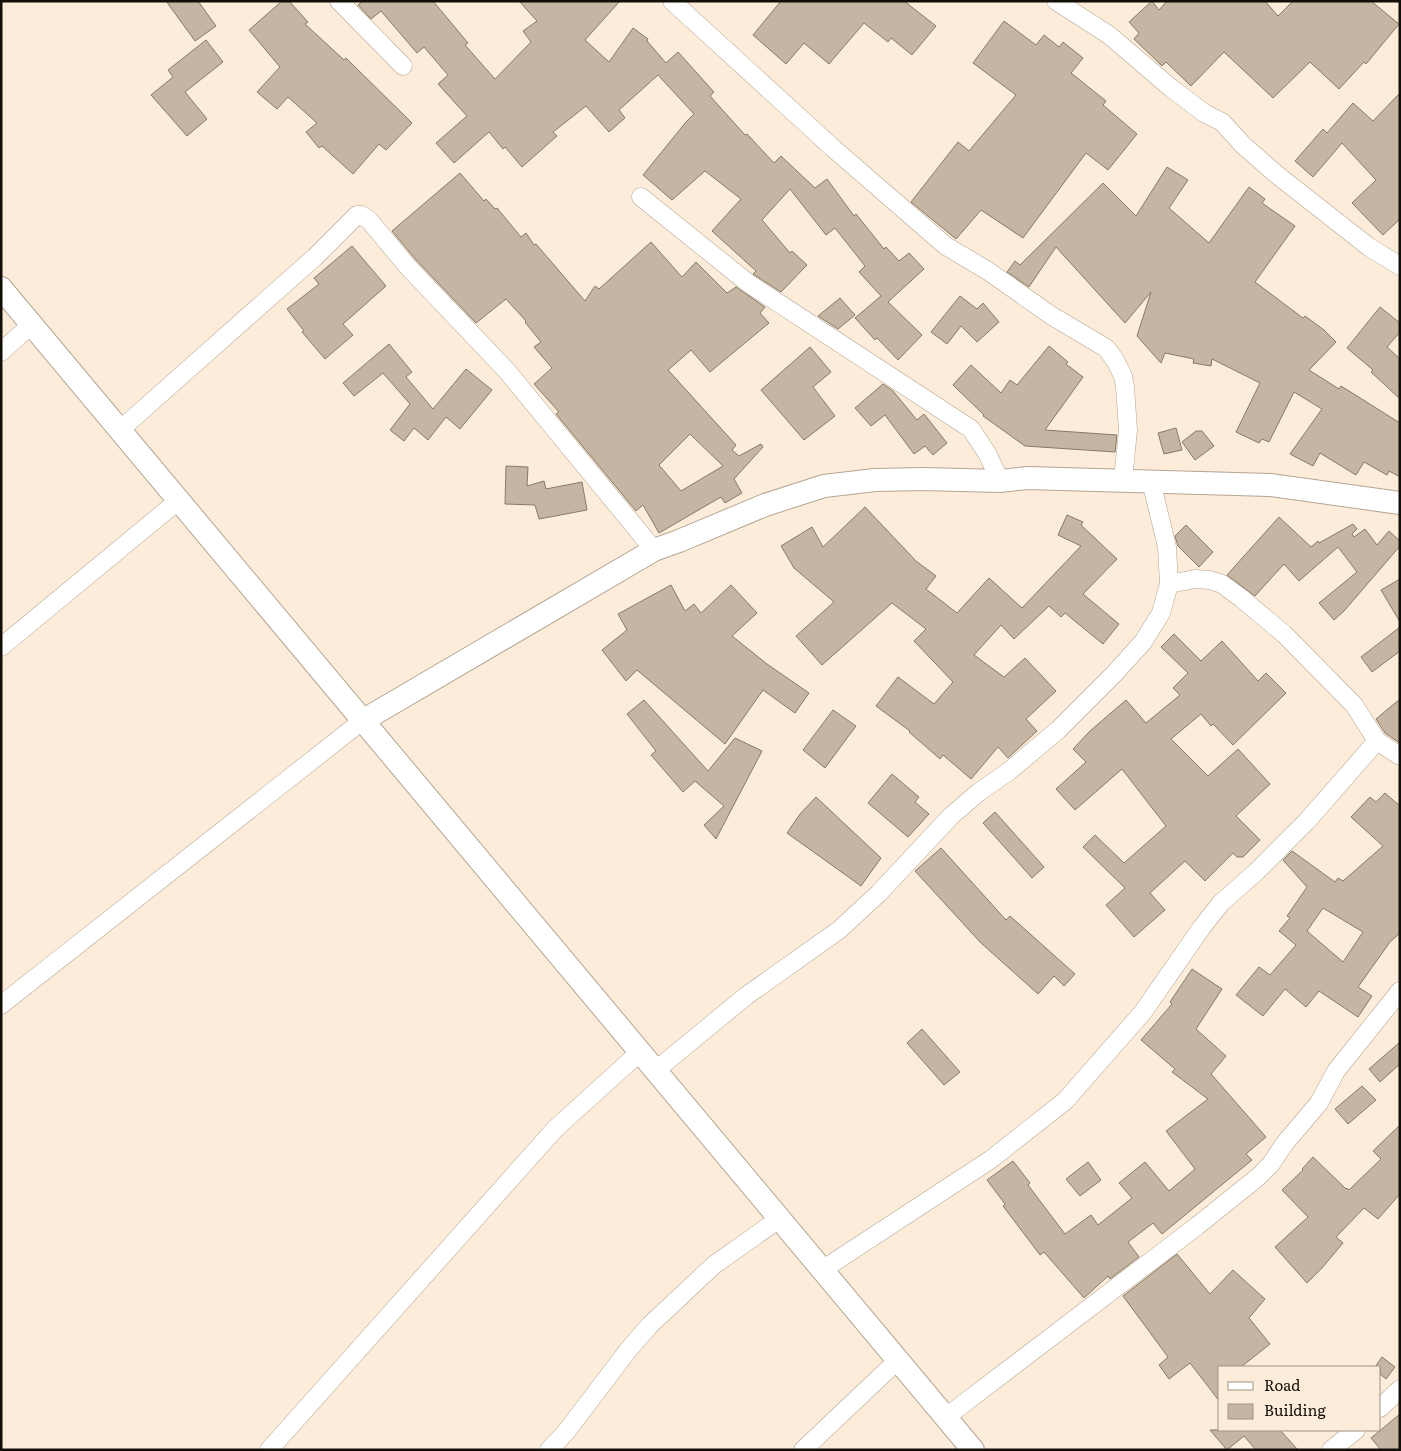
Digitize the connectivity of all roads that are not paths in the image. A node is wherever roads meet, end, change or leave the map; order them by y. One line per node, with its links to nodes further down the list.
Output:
1 (339, 1): 4 (street)
2 (672, 1): 11 (street)
3 (1056, 1): 6 (street)
4 (403, 66)
5 (641, 197): 12 (street)
6 (1400, 266)
7 (1, 288): 8 (street)
8 (32, 324): 9 (street); 10 (street)
9 (1, 352)
10 (121, 429): 14 (street); 16 (street)
11 (1123, 480): 12 (street); 13 (street)
12 (1000, 481): 16 (street)
13 (1151, 481): 15 (street); 17 (street)
14 (179, 500): 18 (street); 19 (street)
15 (1400, 503)
16 (654, 550): 19 (street)
17 (1169, 584): 20 (street); 25 (street)
18 (1, 647)
19 (362, 720): 23 (street); 24 (street)
20 (1377, 740): 21 (street); 27 (street)
21 (1400, 756)
22 (1400, 991): 31 (street)
23 (1, 1005)
24 (641, 1051): 25 (street); 33 (street)
25 (656, 1070): 26 (street)
26 (779, 1218): 27 (street); 34 (street)
27 (822, 1270): 28 (street)
28 (898, 1360): 31 (street); 35 (street)
29 (1400, 1389): 30 (street)
30 (1381, 1407)
31 (946, 1417): 36 (street)
32 (1355, 1431): 37 (street)
33 (269, 1450)
34 (549, 1450)
35 (804, 1450)
36 (973, 1450)
37 (1332, 1450)

